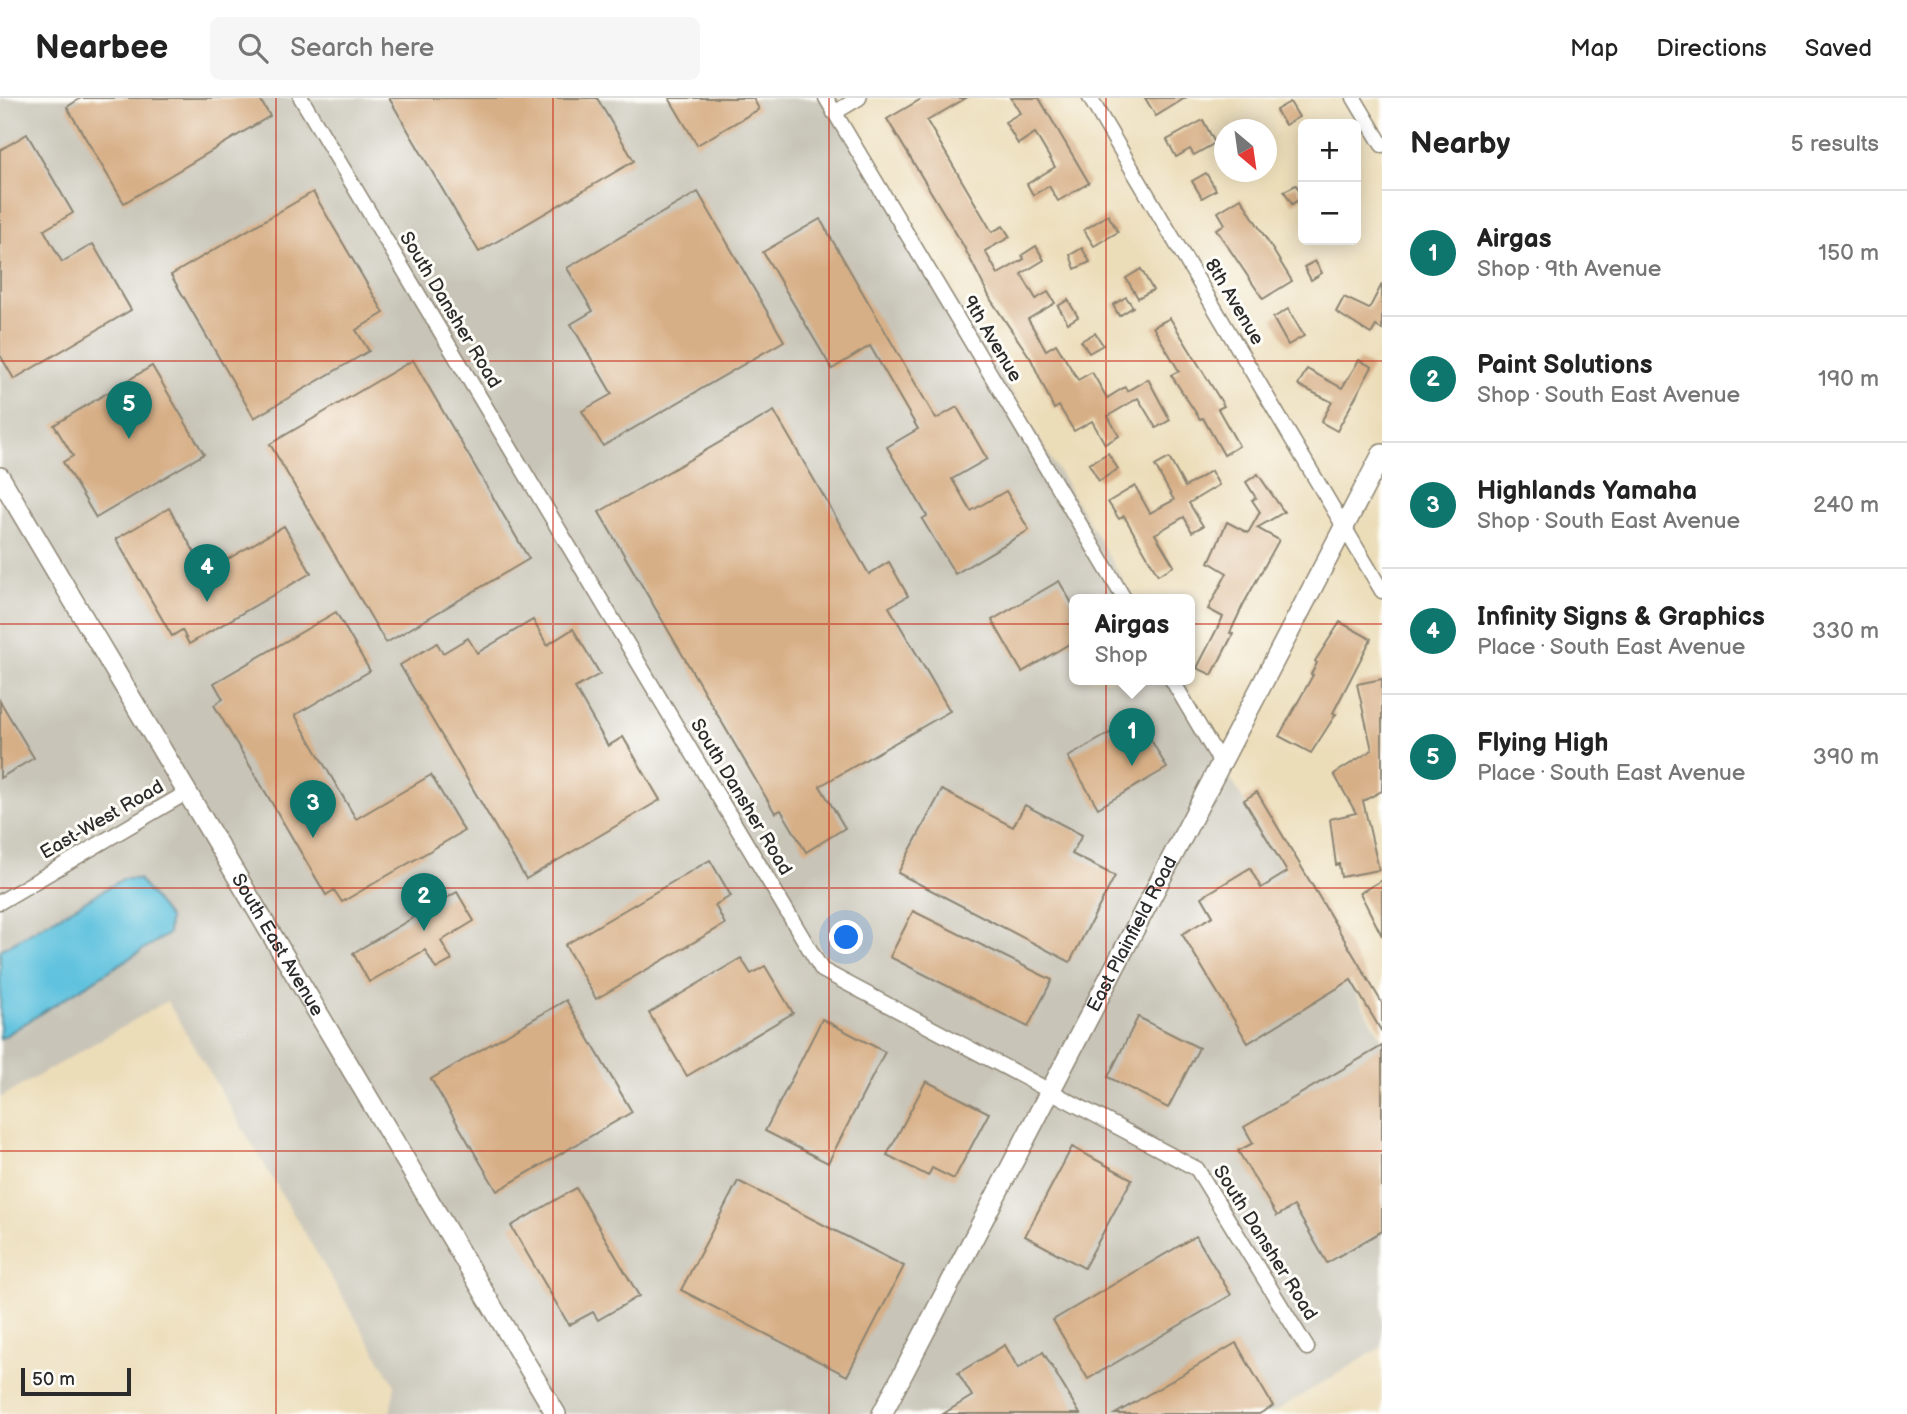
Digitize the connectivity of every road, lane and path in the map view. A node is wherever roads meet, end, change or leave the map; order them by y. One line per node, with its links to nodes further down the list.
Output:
1 (301, 98): 17 (street, South Dansher Road)
2 (825, 98): 6 (street, 9th Avenue)
3 (859, 98): 6 (street)
4 (1090, 98): 10 (street, 8th Avenue)
5 (1354, 98): 7 (street)
6 (834, 113): 12 (street, 9th Avenue)
7 (1382, 145)
8 (1382, 454): 10 (main road, East Plainfield Road)
9 (0, 477): 15 (main road, South East Avenue)
10 (1344, 527): 11 (street, 8th Avenue); 14 (main road, East Plainfield Road)
11 (1382, 591)
12 (1121, 594)
13 (1175, 685): 14 (street)
14 (1221, 764): 17 (main road, East Plainfield Road)
15 (186, 793): 16 (street, East-West Road); 19 (main road, South East Avenue)
16 (0, 902)
17 (1050, 1091): 18 (street, South Dansher Road); 20 (main road, East Plainfield Road)
18 (1307, 1348)
19 (556, 1414)
20 (882, 1414)

